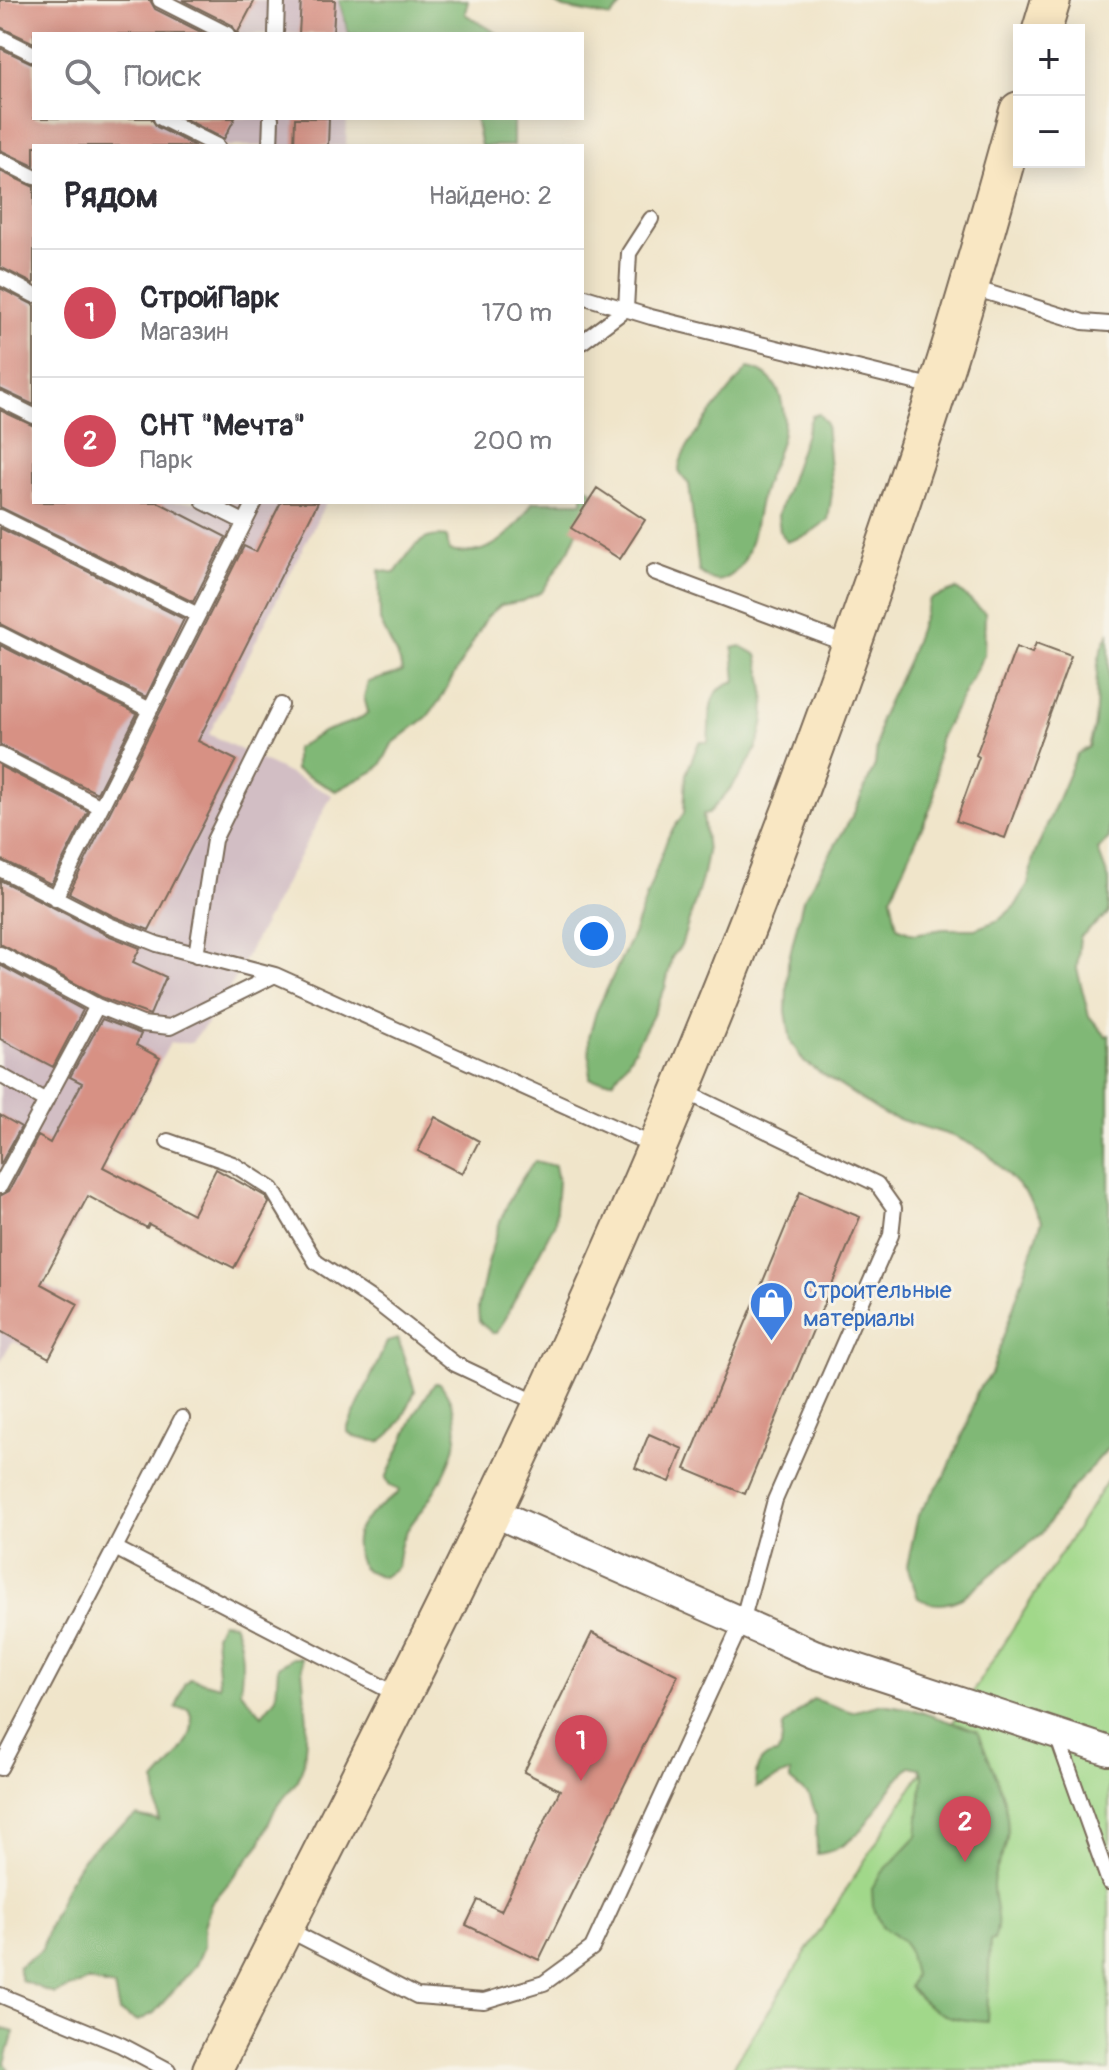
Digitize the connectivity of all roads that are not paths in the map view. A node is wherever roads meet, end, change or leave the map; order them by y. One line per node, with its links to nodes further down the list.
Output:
1 (160, 0): 5 (lane)
2 (277, 0): 6 (lane)
3 (1051, 0): 4 (main road)
4 (1044, 24)
5 (223, 32)
6 (276, 32)
7 (0, 37): 8 (lane)
8 (32, 53)
9 (165, 120): 12 (lane)
10 (271, 120): 13 (lane)
11 (1013, 132): 18 (main road)
12 (213, 144)
13 (270, 144)
14 (0, 160): 15 (lane)
15 (32, 176)
16 (651, 219): 21 (lane)
17 (0, 277): 19 (lane)
18 (969, 287): 22 (lane); 24 (main road)
19 (32, 294)
20 (584, 297): 21 (lane)
21 (626, 309): 23 (lane); 24 (lane)
22 (1109, 324)
23 (584, 340)
24 (938, 388): 34 (main road)
25 (0, 399): 26 (lane)
26 (32, 415)
27 (208, 504): 30 (lane)
28 (254, 504): 30 (lane)
29 (0, 517): 32 (lane)
30 (244, 522): 32 (lane)
31 (654, 572): 34 (lane)
32 (198, 615): 36 (lane)
33 (0, 634): 36 (lane)
34 (850, 645): 46 (main road)
35 (281, 705): 42 (lane)
36 (150, 710): 38 (lane)
37 (0, 755): 38 (lane)
38 (101, 807): 40 (lane)
39 (0, 869): 40 (lane)
40 (55, 898): 42 (lane)
41 (0, 954): 44 (lane)
42 (196, 955): 43 (lane)
43 (275, 975): 44 (lane); 49 (lane)
44 (97, 1006): 47 (lane)
45 (0, 1075): 47 (lane)
46 (680, 1089): 49 (main road); 55 (lane)
47 (46, 1101): 50 (lane)
48 (168, 1141): 51 (lane)
49 (656, 1147): 51 (main road)
50 (0, 1186)
51 (542, 1405): 53 (main road)
52 (182, 1418): 54 (lane)
53 (493, 1512): 55 (street); 56 (main road)
54 (115, 1548): 56 (lane); 59 (lane)
55 (742, 1622): 57 (street); 61 (lane)
56 (400, 1696): 61 (main road)
57 (1057, 1735): 58 (street); 60 (lane)
58 (1109, 1751)
59 (0, 1768)
60 (1109, 1882)
61 (284, 1927): 64 (main road)
62 (0, 1995): 63 (lane)
63 (168, 2070)
64 (212, 2070)

